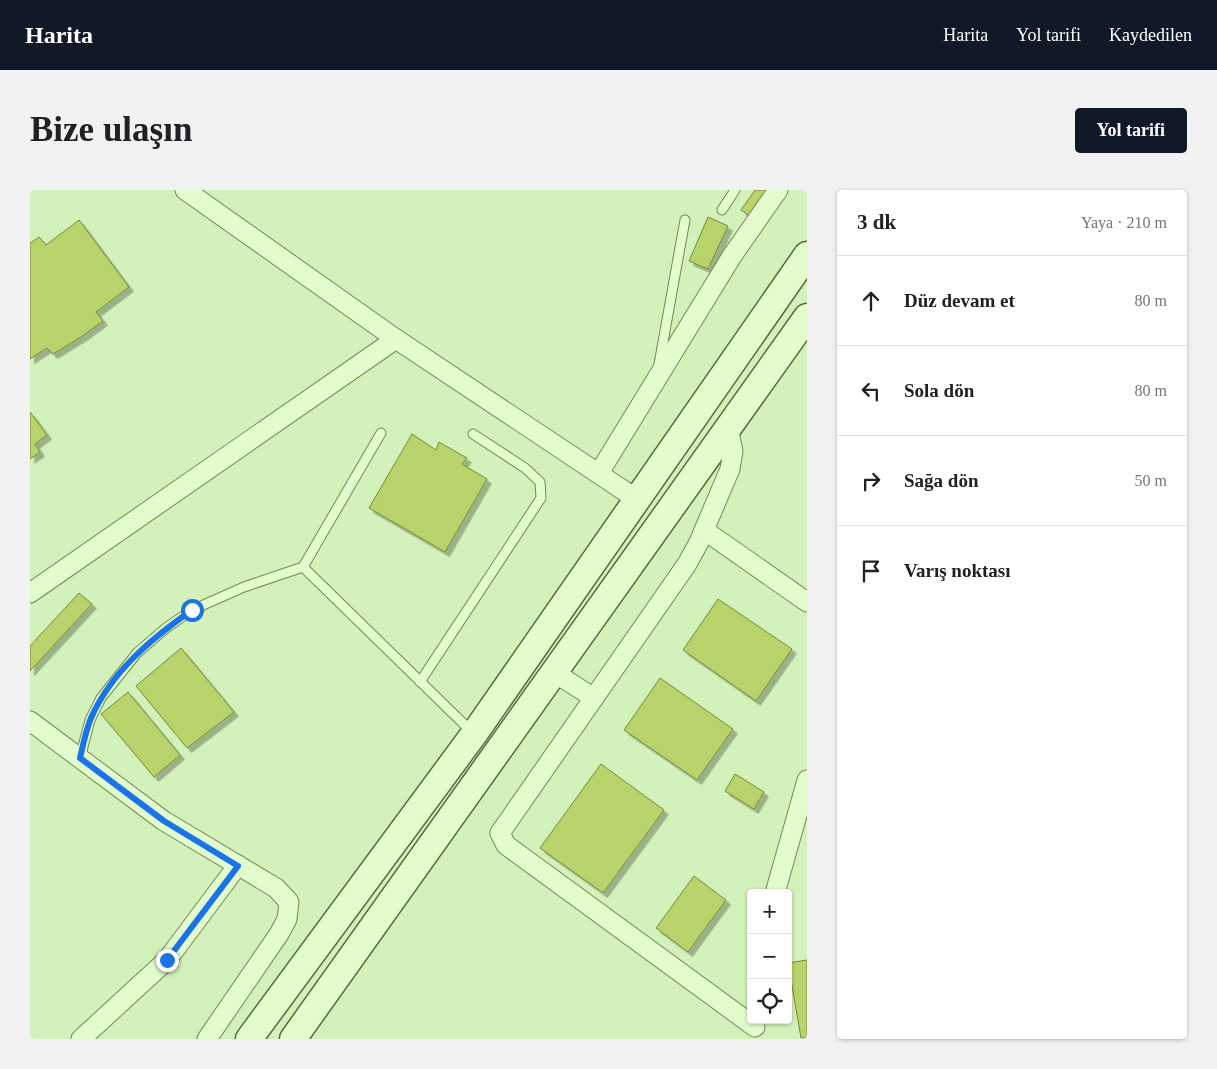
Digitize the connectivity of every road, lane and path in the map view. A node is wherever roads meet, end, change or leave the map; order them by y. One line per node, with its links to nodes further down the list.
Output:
1 (185, 190): 8 (street)
2 (735, 190): 4 (lane)
3 (778, 190): 9 (street)
4 (722, 210)
5 (685, 220): 9 (lane)
6 (807, 255): 14 (main road)
7 (807, 317): 10 (main road)
8 (396, 339): 13 (street); 17 (street)
9 (656, 382): 13 (street)
10 (728, 428): 15 (street); 19 (main road)
11 (381, 433): 16 (lane)
12 (474, 434): 20 (lane)
13 (599, 474): 14 (street)
14 (638, 500): 23 (main road)
15 (704, 530): 18 (street); 21 (street)
16 (303, 567): 20 (lane); 24 (lane)
17 (30, 593)
18 (807, 602)
19 (555, 673): 21 (street); 32 (main road)
20 (420, 682): 23 (lane)
21 (594, 698): 28 (street)
22 (30, 721): 24 (street)
23 (474, 734): 31 (main road)
24 (80, 758): 26 (street)
25 (807, 780): 27 (street)
26 (238, 866): 29 (street); 30 (street)
27 (776, 889)
28 (755, 1029)
29 (81, 1039)
30 (208, 1039)
31 (249, 1039)
32 (293, 1039)

